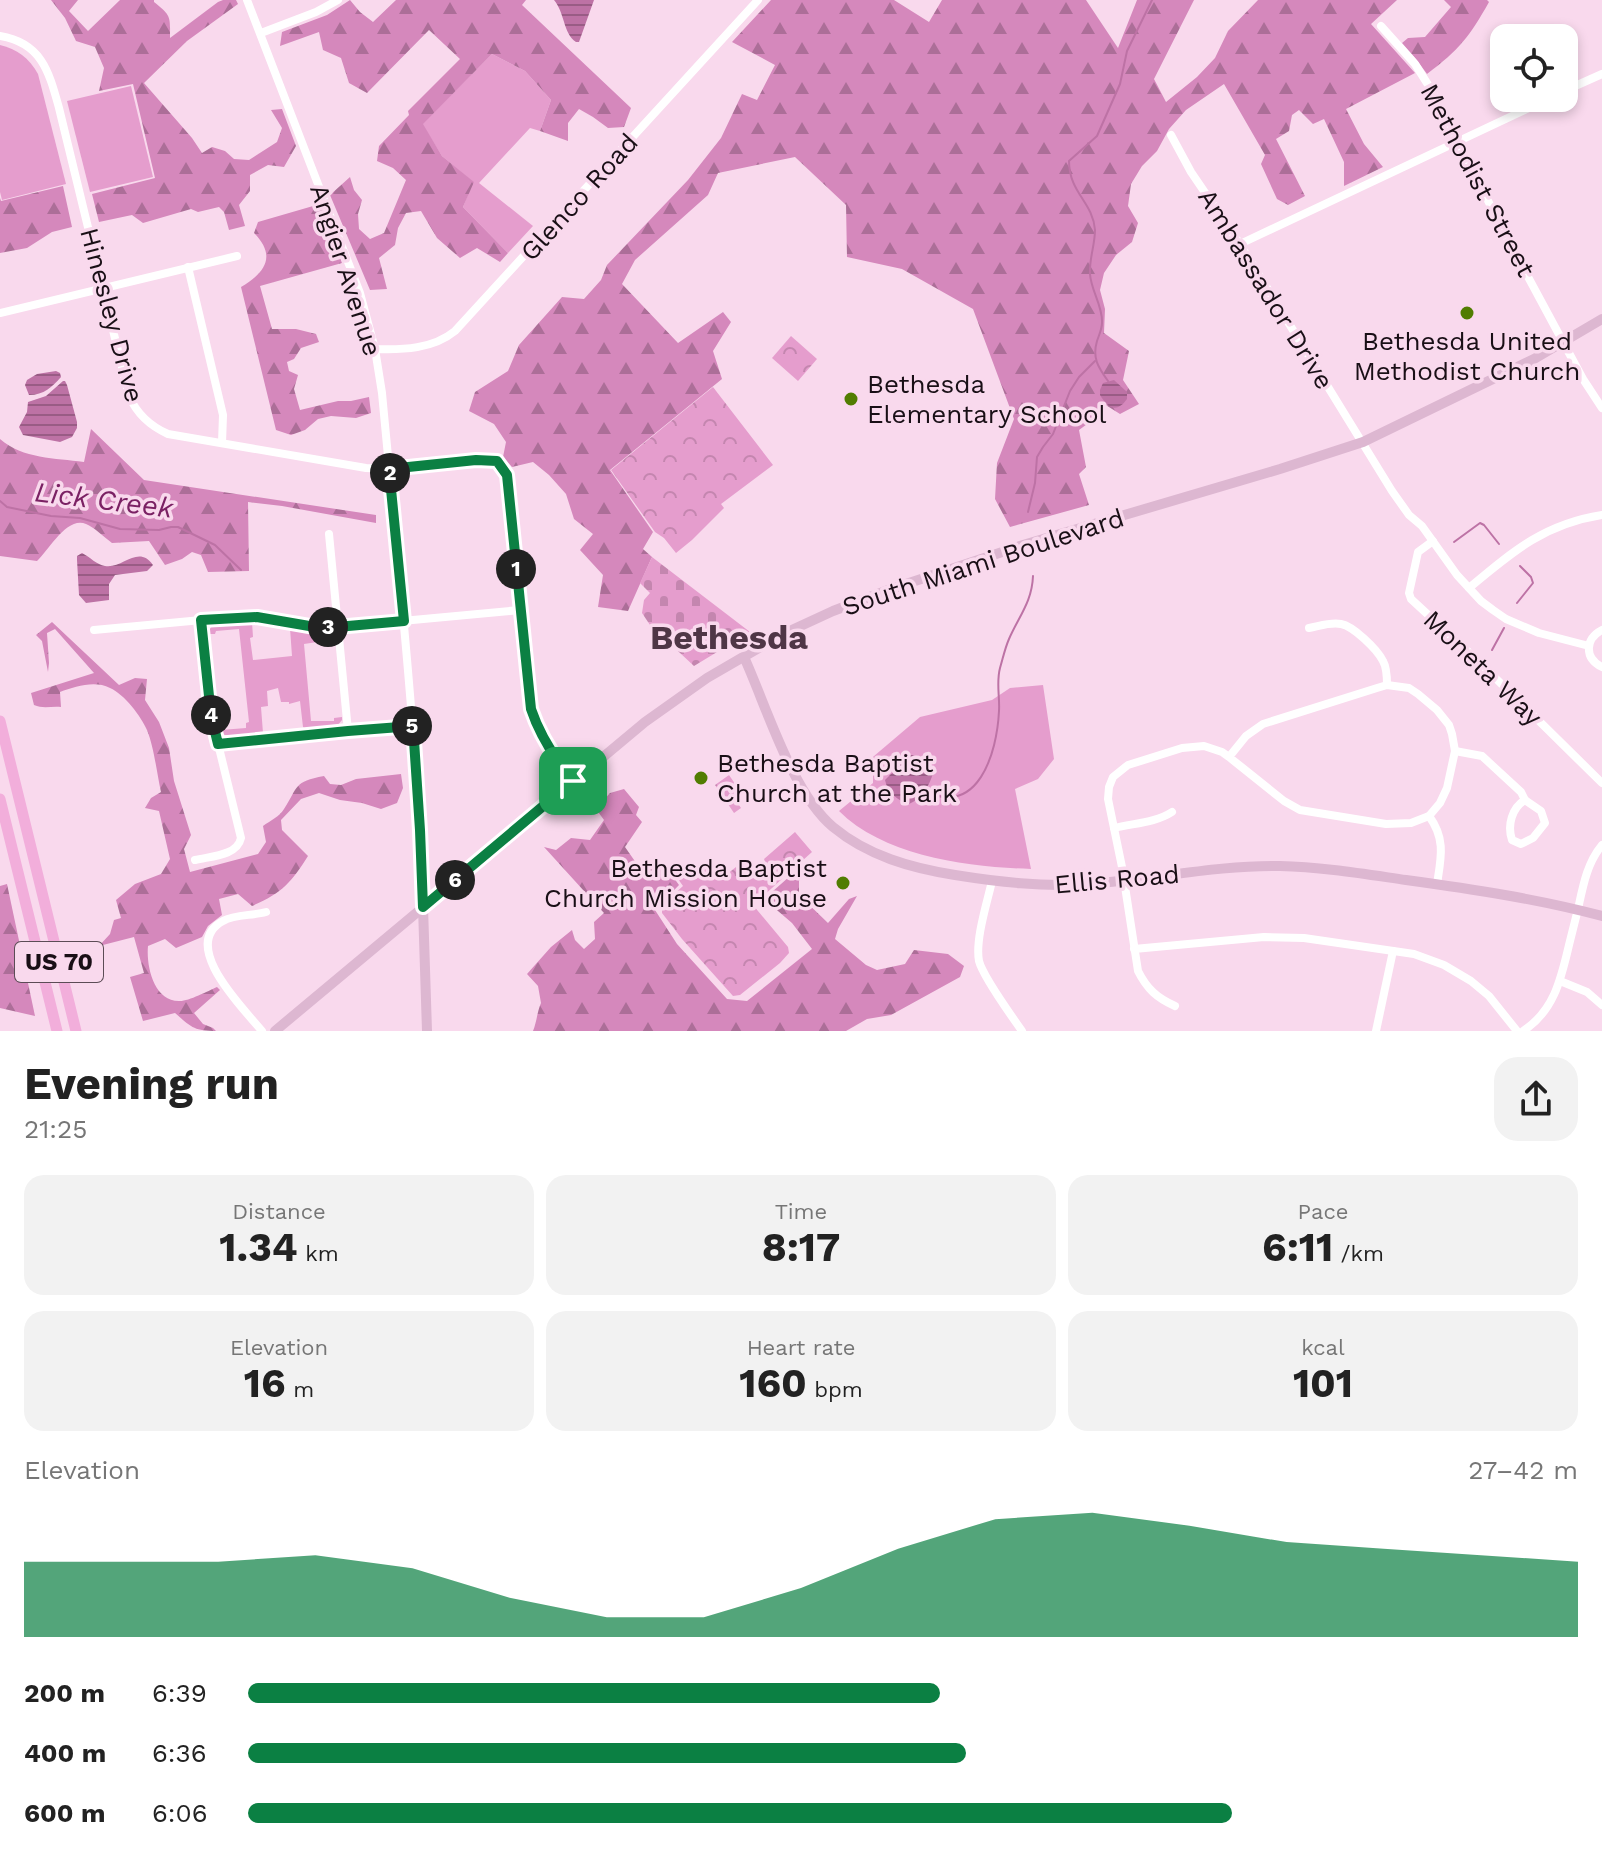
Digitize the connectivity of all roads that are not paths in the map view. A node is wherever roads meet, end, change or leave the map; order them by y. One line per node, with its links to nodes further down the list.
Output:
1 (247, 0): 5 (street, Angier Avenue)
2 (338, 0): 5 (street)
3 (758, 0): 19 (street, Glenco Road)
4 (1381, 26): 11 (street, Methodist Street)
5 (261, 33): 19 (street, Angier Avenue)
6 (0, 36): 15 (street, Hinesley Drive)
7 (1602, 74): 8 (street)
8 (1578, 85)
9 (1520, 112): 11 (street)
10 (1171, 135): 12 (street, Ambassador Drive)
11 (1458, 141): 12 (street); 18 (street, Methodist Street)
12 (1240, 244): 21 (street, Ambassador Drive)
13 (237, 256): 14 (street)
14 (188, 267): 15 (street); 22 (street)
15 (102, 288): 16 (street); 22 (street, Hinesley Drive)
16 (0, 313)
17 (1602, 319): 18 (main road, South Miami Boulevard)
18 (1565, 342): 20 (street, Methodist Street); 21 (main road, South Miami Boulevard)
19 (375, 349): 23 (street, Angier Avenue)
20 (1602, 408)
21 (1363, 442): 26 (street, Ambassador Drive); 36 (main road, South Miami Boulevard)
22 (222, 443): 23 (street, Hinesley Drive)
23 (389, 469): 28 (street, Hinesley Drive); 30 (street, Angier Avenue)
24 (1602, 515): 27 (street)
25 (329, 534): 31 (street)
26 (1433, 541): 27 (street, Ambassador Drive); 46 (street, Moneta Way)
27 (1469, 588): 35 (street, Ambassador Drive)
28 (520, 610): 30 (street); 45 (street)
29 (201, 620): 31 (street); 33 (street); 42 (street)
30 (404, 621): 31 (street); 40 (street, Angier Avenue)
31 (337, 627): 41 (street)
32 (1309, 628): 38 (street)
33 (94, 630)
34 (1602, 630): 35 (street)
35 (1589, 646): 37 (street)
36 (744, 657): 45 (main road, South Miami Boulevard); 57 (main road, Ellis Road)
37 (1602, 667)
38 (1387, 685): 43 (street); 44 (street)
39 (0, 721): 53 (highway, US 70)
40 (413, 726): 41 (street); 59 (street, Angier Avenue)
41 (348, 731): 42 (street)
42 (218, 744): 54 (street)
43 (1455, 751): 48 (street); 50 (street)
44 (1229, 757): 50 (street); 51 (street)
45 (573, 781): 59 (main road, South Miami Boulevard)
46 (1602, 783)
47 (0, 799): 55 (highway, US 70)
48 (1525, 800): 48 (street)
49 (1172, 812): 51 (street)
50 (1429, 816): 58 (street)
51 (1114, 828): 56 (street)
52 (1602, 845): 60 (street)
53 (34, 860): 55 (highway); 69 (highway, US 70)
54 (195, 860)
55 (16, 864): 68 (highway, US 70)
56 (1124, 880): 57 (main road, Ellis Road); 58 (main road, Ellis Road); 63 (street)
57 (992, 881): 73 (street)
58 (1437, 884): 60 (main road, Ellis Road)
59 (423, 907): 71 (main road, South Miami Boulevard); 72 (main road, Angier Avenue)
60 (1578, 910): 62 (main road, Ellis Road); 65 (street)
61 (266, 912): 70 (street)
62 (1602, 916)
63 (1134, 949): 64 (street); 67 (street)
64 (1393, 951): 74 (street); 75 (street)
65 (1560, 981): 66 (street); 75 (street)
66 (1602, 1005)
67 (1175, 1006)
68 (57, 1031)
69 (76, 1031)
70 (262, 1031)
71 (275, 1031)
72 (427, 1031)
73 (1022, 1031)
74 (1376, 1031)
75 (1520, 1031)

